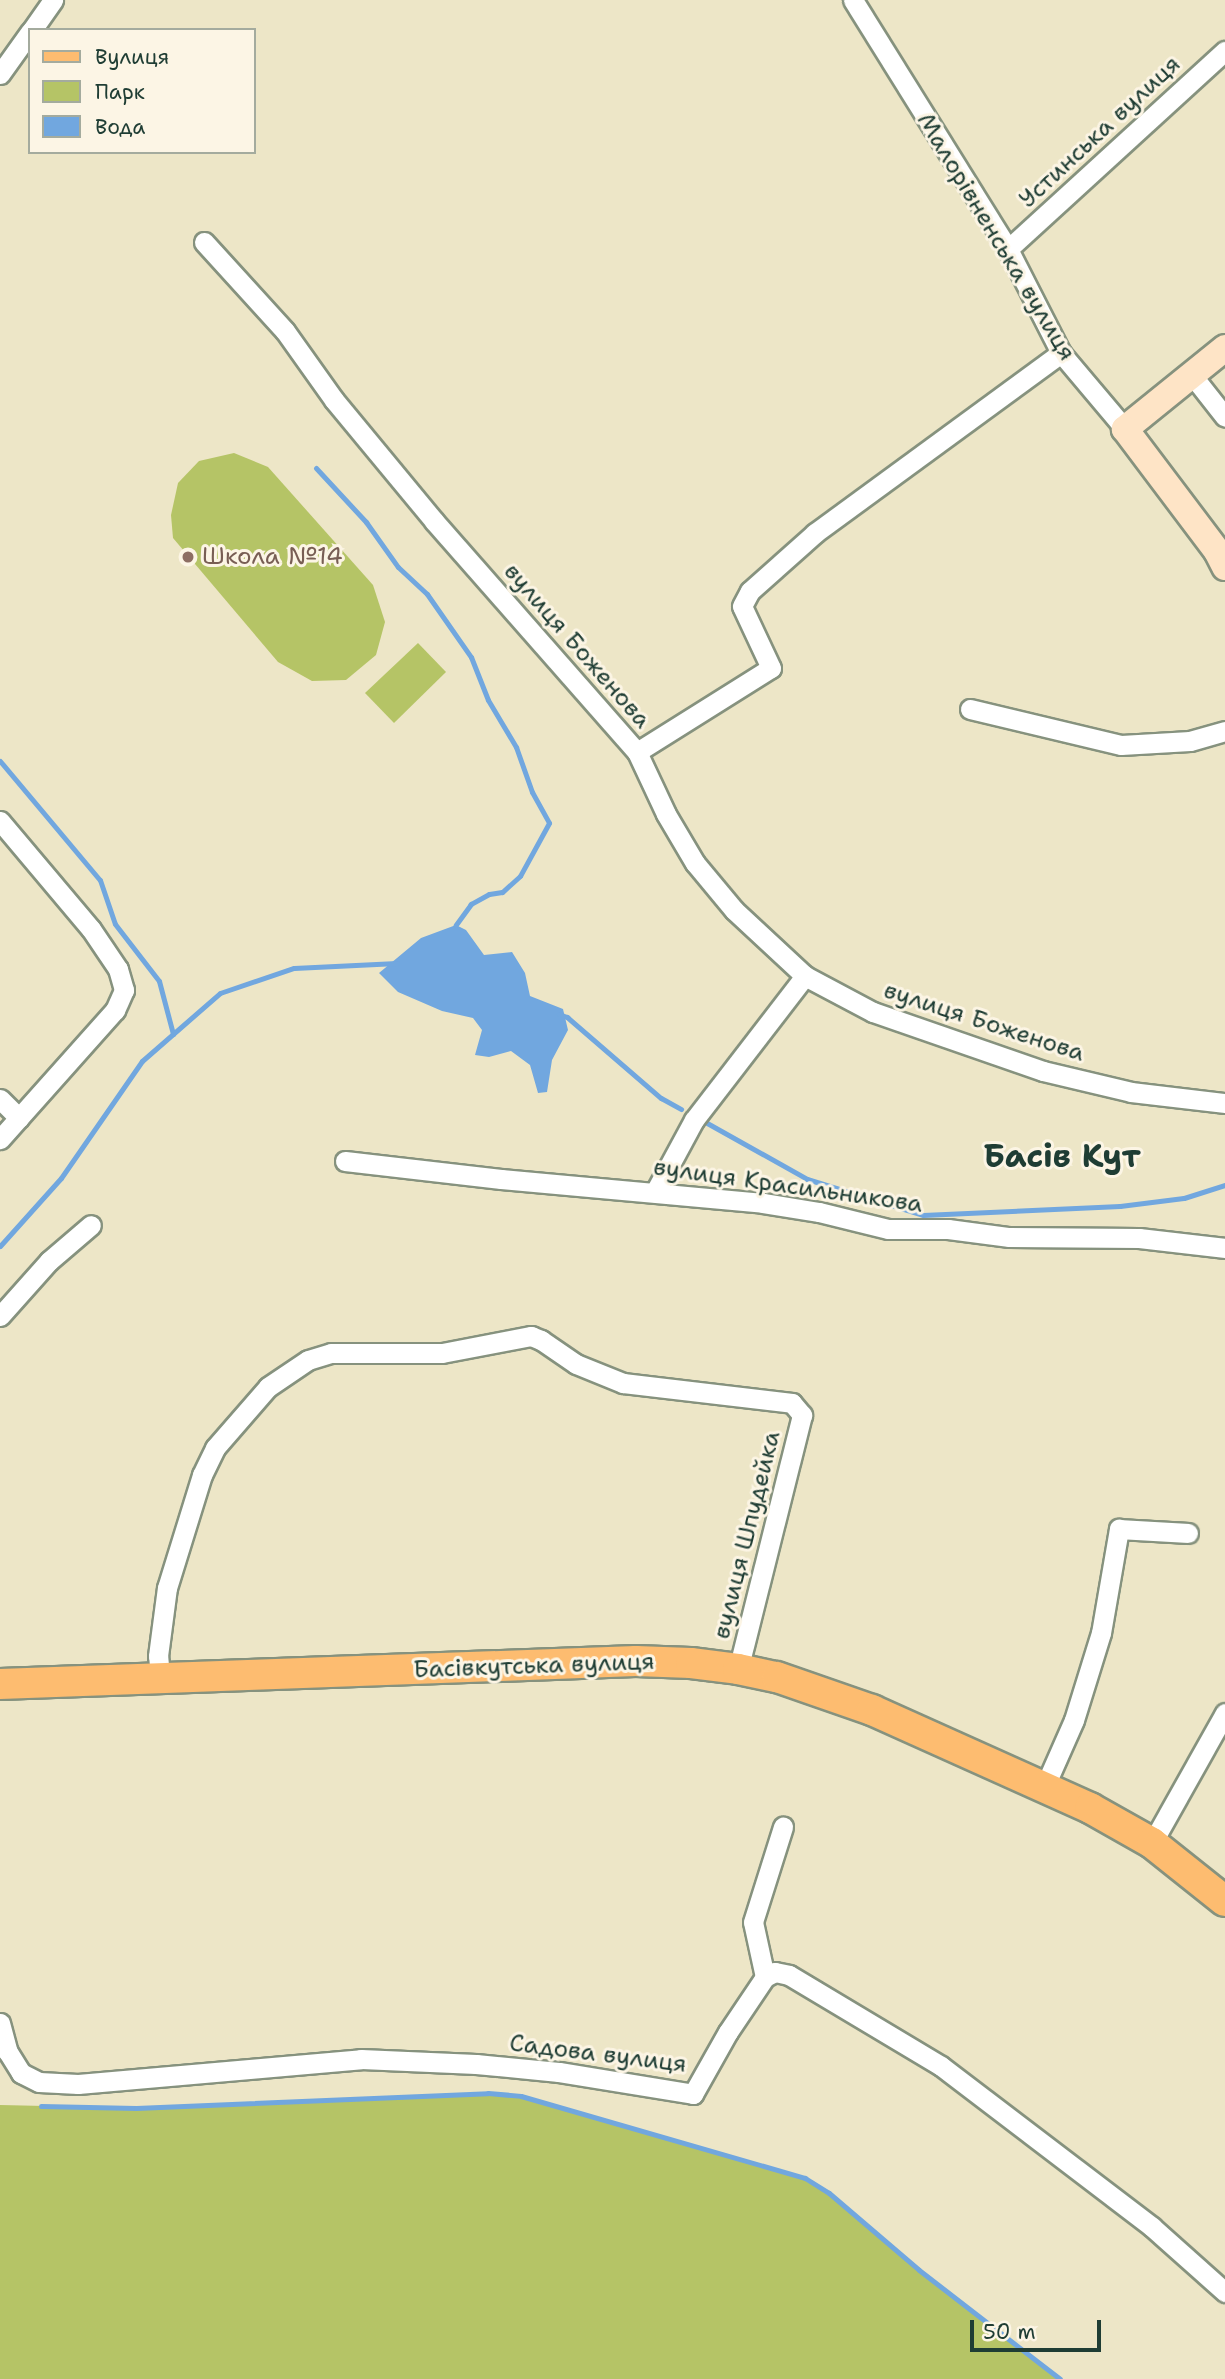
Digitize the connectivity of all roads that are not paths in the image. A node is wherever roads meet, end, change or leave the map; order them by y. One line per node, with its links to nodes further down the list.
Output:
1 (53, 0): 3 (street)
2 (853, 0): 8 (street, Малорівненська вулиця)
3 (33, 28)
4 (28, 35): 6 (street)
5 (1225, 51): 8 (street, Устинська вулиця)
6 (0, 74)
7 (204, 242): 17 (street, вулиця Боженова)
8 (1008, 249): 10 (street, Малорівненська вулиця)
9 (1225, 348): 11 (street)
10 (1061, 353): 13 (street, Малорівненська вулиця); 17 (street)
11 (1192, 375): 12 (street); 13 (street)
12 (1225, 417)
13 (1125, 429): 14 (street, Малорівненська вулиця)
14 (1225, 568)
15 (970, 709): 16 (street)
16 (1225, 731)
17 (638, 752): 19 (street, вулиця Боженова)
18 (0, 821): 22 (street)
19 (805, 976): 21 (street, вулиця Боженова); 25 (street)
20 (0, 1099): 22 (street)
21 (1225, 1103)
22 (19, 1118): 23 (street)
23 (0, 1139)
24 (345, 1161): 25 (street, вулиця Красильникова)
25 (655, 1192): 27 (street, вулиця Красильникова)
26 (91, 1225): 28 (street)
27 (1225, 1248)
28 (0, 1316)
29 (1188, 1533): 34 (street)
30 (738, 1668): 31 (main road, Басівкутська вулиця); 31 (street, вулиця Шпудейка); 34 (main road, Басівкутська вулиця)
31 (160, 1677): 32 (main road, Басівкутська вулиця)
32 (0, 1684)
33 (1225, 1713): 36 (street)
34 (1044, 1788): 36 (main road, Басівкутська вулиця)
35 (783, 1827): 38 (street)
36 (1152, 1843): 37 (main road, Басівкутська вулиця)
37 (1225, 1901)
38 (765, 1977): 39 (street, Садова вулиця); 40 (street)
39 (0, 2023)
40 (1225, 2292)

